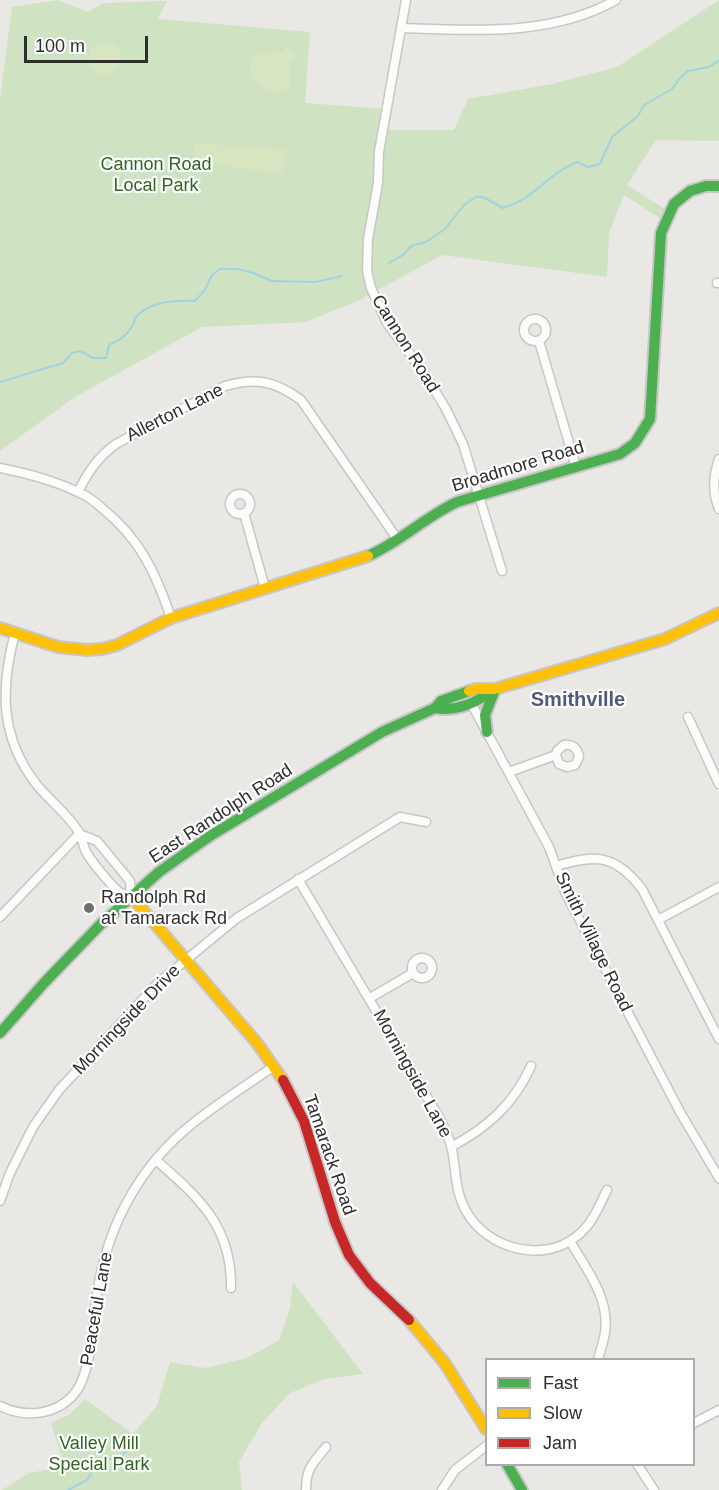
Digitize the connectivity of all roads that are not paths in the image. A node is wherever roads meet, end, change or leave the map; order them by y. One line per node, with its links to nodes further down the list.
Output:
1 (406, 0): 3 (street, Cannon Road)
2 (616, 0): 3 (street)
3 (401, 28): 10 (street, Cannon Road)
4 (719, 186): 7 (street, Broadmore Road)
5 (539, 341): 7 (street)
6 (719, 459): 11 (street)
7 (576, 467): 10 (street, Broadmore Road)
8 (0, 468): 9 (street)
9 (78, 492): 13 (street, Allerton Lane); 17 (street)
10 (480, 496): 13 (street, Broadmore Road); 14 (street, Cannon Road)
11 (719, 509)
12 (244, 513): 15 (street)
13 (398, 540): 15 (street, Broadmore Road)
14 (502, 571)
15 (265, 588): 17 (street, Broadmore Road)
16 (719, 613): 20 (street, East Randolph Road)
17 (171, 618): 19 (street, Broadmore Road)
18 (0, 628): 19 (street, Broadmore Road)
19 (15, 633): 29 (street, Tamarack Road)
20 (495, 689): 21 (street, East Randolph Road); 22 (street, East Randolph Road); 24 (street)
21 (471, 703): 22 (street, East Randolph Road); 24 (street, Smith Village Road)
22 (435, 708): 33 (street, East Randolph Road)
23 (688, 717): 27 (street)
24 (487, 732): 26 (street, Smith Village Road)
25 (556, 755): 26 (street)
26 (509, 772): 30 (street, Smith Village Road)
27 (719, 784)
28 (426, 822): 31 (street, Morningside Drive)
29 (79, 834): 33 (street, Tamarack Road); 33 (street, Tamarack Road); 34 (street)
30 (556, 866): 35 (street); 45 (street, Smith Village Road)
31 (298, 879): 36 (street, Morningside Drive); 38 (street, Morningside Lane)
32 (719, 887): 35 (street)
33 (131, 896): 36 (street, Tamarack Road); 39 (street, East Randolph Road)
34 (0, 917)
35 (658, 920): 40 (street)
36 (185, 960): 41 (street, Tamarack Road); 47 (street, Morningside Drive)
37 (413, 973): 38 (street)
38 (370, 998): 43 (street, Morningside Lane)
39 (0, 1033)
40 (719, 1040)
41 (274, 1066): 44 (street, Peaceful Lane); 54 (street, Tamarack Road)
42 (531, 1066): 43 (street)
43 (451, 1147): 48 (street, Morningside Lane)
44 (156, 1160): 49 (street); 51 (street, Peaceful Lane)
45 (719, 1178)
46 (607, 1190): 48 (street, Morningside Lane)
47 (0, 1201)
48 (570, 1241): 50 (street)
49 (231, 1288)
50 (598, 1358)
51 (0, 1406)
52 (719, 1410): 53 (street)
53 (695, 1422)
54 (485, 1427)
55 (326, 1447): 59 (street)
56 (485, 1447): 60 (street)
57 (508, 1466): 61 (street)
58 (638, 1466): 62 (street)
59 (306, 1490)
60 (442, 1490)
61 (522, 1490)
62 (654, 1490)

